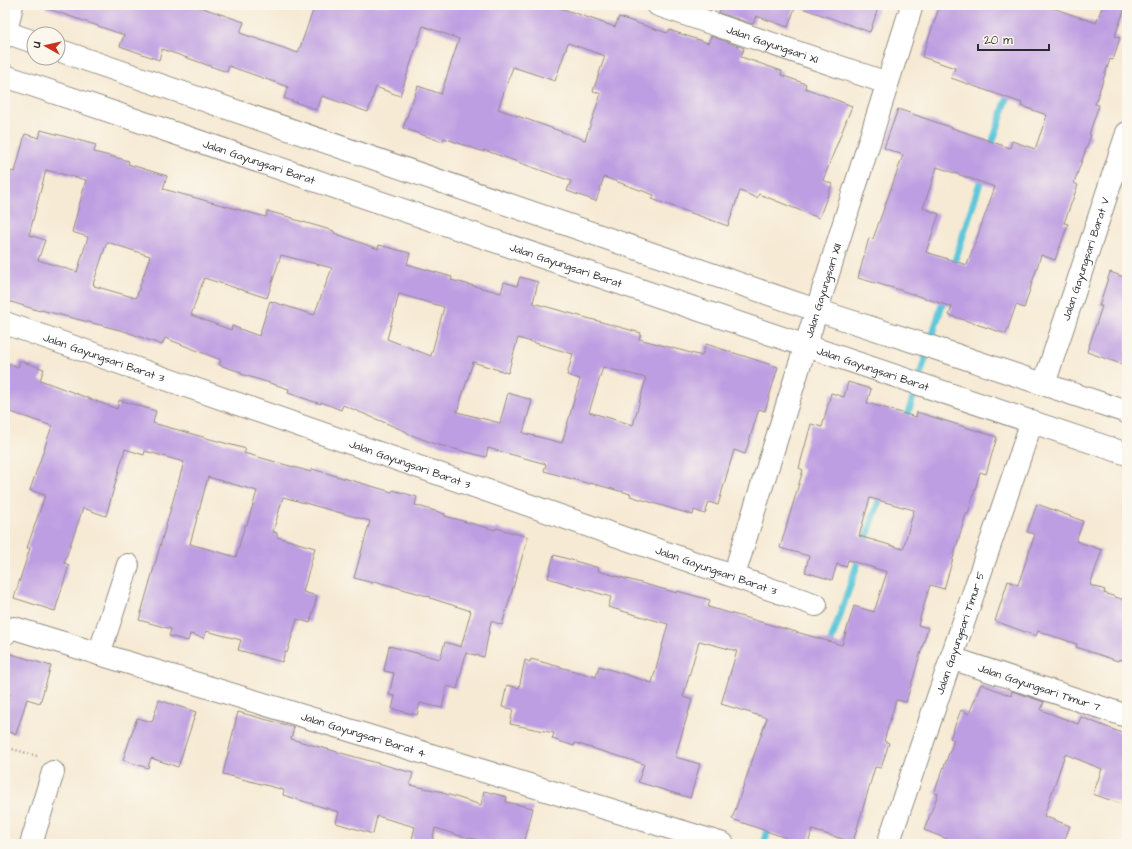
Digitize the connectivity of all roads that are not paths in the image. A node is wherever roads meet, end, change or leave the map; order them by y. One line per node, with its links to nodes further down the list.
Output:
1 (12, 5): 4 (street)
2 (658, 5): 8 (street, Jalan Gayungsari XI)
3 (912, 5): 8 (street, Jalan Gayungsari XII)
4 (5, 34): 5 (street)
5 (26, 40)
6 (66, 53): 11 (street)
7 (5, 76): 13 (street, Jalan Gayungsari Barat)
8 (887, 83): 11 (street, Jalan Gayungsari XII)
9 (1127, 133): 10 (street, Jalan Gayungsari Barat V)
10 (1123, 160): 14 (street, Jalan Gayungsari Barat V)
11 (816, 310): 13 (street, Jalan Gayungsari XII); 14 (street)
12 (5, 323): 19 (street, Jalan Gayungsari Barat 3)
13 (805, 345): 16 (street, Jalan Gayungsari Barat); 19 (street, Jalan Gayungsari XII)
14 (1044, 384): 15 (street)
15 (1127, 412)
16 (1032, 421): 17 (street, Jalan Gayungsari Barat); 23 (street, Jalan Gayungsari Timur 5)
17 (1127, 454)
18 (128, 565): 22 (street)
19 (734, 575): 20 (street, Jalan Gayungsari Barat 3)
20 (816, 605)
21 (5, 634): 22 (street, Jalan Gayungsari Barat 4)
22 (99, 654): 27 (street, Jalan Gayungsari Barat 4)
23 (951, 658): 24 (street, Jalan Gayungsari Timur 7); 28 (street, Jalan Gayungsari Timur 5)
24 (1127, 716)
25 (53, 772): 26 (street)
26 (31, 844)
27 (723, 844)
28 (888, 844)

